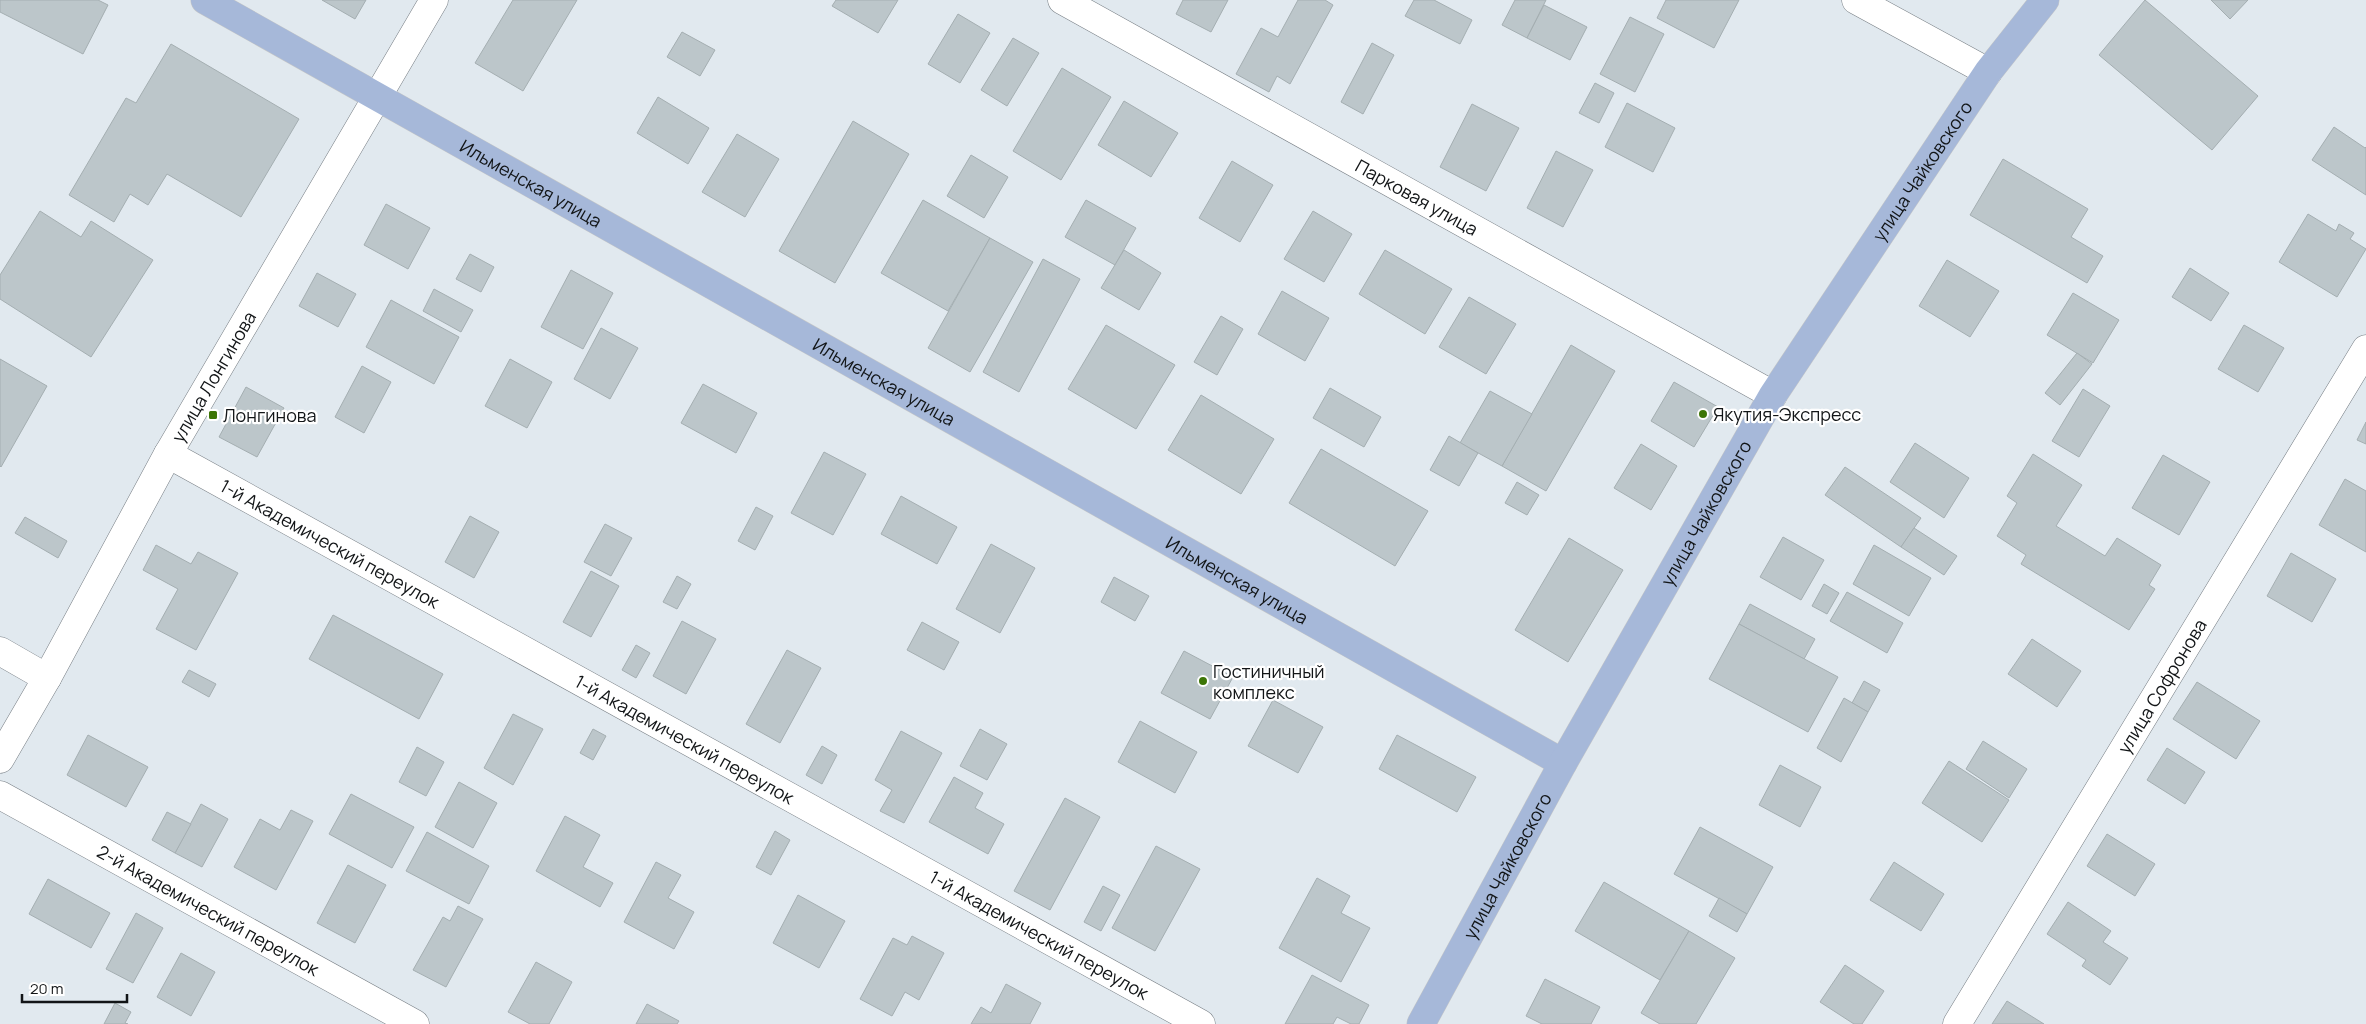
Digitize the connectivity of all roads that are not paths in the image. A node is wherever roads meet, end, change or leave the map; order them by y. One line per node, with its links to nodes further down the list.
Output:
1 (205, 0): 7 (main road, Ильменская улица)
2 (434, 0): 7 (street, улица Лонгинова)
3 (1062, 0): 9 (street, Парковая улица)
4 (1856, 0): 6 (street)
5 (2045, 0): 6 (main road, улица Чайковского)
6 (1988, 72): 9 (main road, улица Чайковского)
7 (378, 96): 10 (street, улица Лонгинова); 14 (main road, Ильменская улица)
8 (2366, 349): 19 (street, улица Софронова)
9 (1773, 395): 14 (main road, улица Чайковского)
10 (168, 454): 12 (street, улица Лонгинова); 17 (street, 1-й Академический переулок)
11 (0, 651): 12 (street)
12 (47, 678): 13 (street, улица Лонгинова)
13 (0, 759)
14 (1563, 763): 18 (main road, улица Чайковского)
15 (0, 795): 16 (street, 2-й Академический переулок)
16 (415, 1024)
17 (1201, 1024)
18 (1421, 1024)
19 (1957, 1024)

